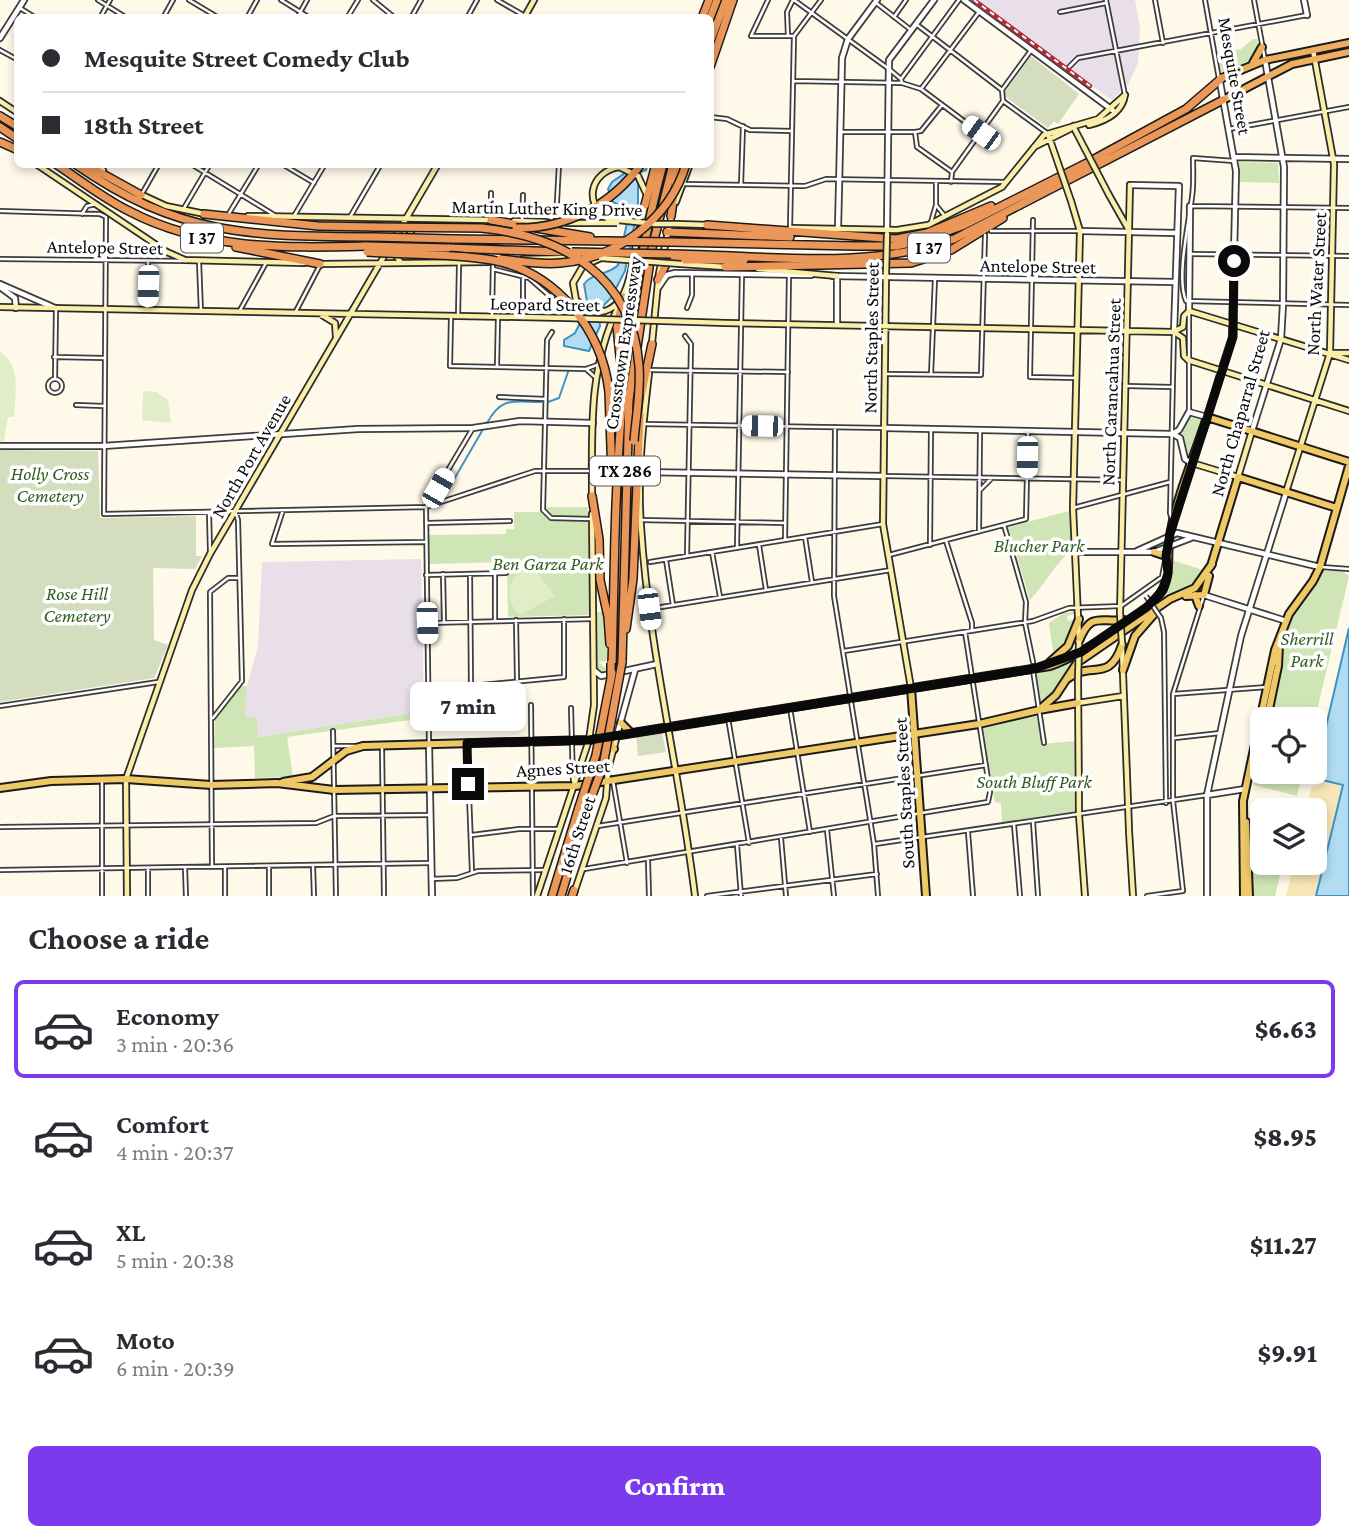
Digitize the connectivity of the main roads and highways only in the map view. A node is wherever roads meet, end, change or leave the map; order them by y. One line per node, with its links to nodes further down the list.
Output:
1 (726, 0): 3 (highway)
2 (733, 0): 8 (highway)
3 (714, 32)
4 (1349, 43): 6 (highway)
5 (1262, 47): 10 (highway)
6 (1313, 50): 9 (main road, North Water Street); 10 (highway)
7 (1349, 52): 9 (highway)
8 (714, 55)
9 (1315, 59): 13 (highway); 76 (main road, North Water Street)
10 (1250, 66): 11 (highway)
11 (1221, 80): 33 (highway, I 37)
12 (1125, 94): 14 (main road)
13 (1223, 100): 36 (highway, I 37)
14 (1074, 127): 15 (main road); 49 (main road, bridge)
15 (1049, 135): 48 (main road, Martin Luther King Drive); 71 (main road, bridge)
16 (42, 168): 58 (main road, Antelope Street)
17 (54, 168): 34 (highway)
18 (62, 168): 34 (highway, I 37)
19 (81, 168): 50 (highway, I 37)
20 (92, 168): 35 (highway)
21 (100, 168): 35 (main road, Martin Luther King Drive)
22 (436, 168): 40 (main road, North Port Avenue)
23 (616, 168): 43 (main road, bridge)
24 (621, 168): 37 (main road, bridge)
25 (637, 168): 46 (highway, bridge)
26 (655, 168): 37 (highway)
27 (662, 168): 80 (highway, Crosstown Expressway / TX 286)
28 (675, 168): 110 (highway, Crosstown Expressway / TX 286)
29 (676, 168): 39 (highway)
30 (686, 168): 55 (highway, bridge)
31 (687, 168): 39 (main road)
32 (1130, 185): 49 (main road, North Carancahua Street)
33 (1031, 190): 52 (highway, I 37, bridge); 53 (highway)
34 (101, 194): 51 (highway, I 37)
35 (141, 195): 38 (main road, Martin Luther King Drive)
36 (1039, 195): 56 (highway, I 37); 62 (highway)
37 (645, 205): 66 (main road)
38 (204, 214): 40 (main road, Martin Luther King Drive); 45 (highway)
39 (671, 216): 47 (main road)
40 (405, 219): 41 (main road, Martin Luther King Drive); 61 (main road, North Port Avenue)
41 (427, 219): 42 (main road, Martin Luther King Drive); 60 (main road)
42 (491, 220): 43 (main road, Martin Luther King Drive, bridge); 52 (highway)
43 (656, 224): 44 (main road, Martin Luther King Drive, bridge)
44 (707, 225): 48 (main road, Martin Luther King Drive); 53 (highway)
45 (375, 227): 46 (highway, bridge); 50 (highway)
46 (481, 228): 96 (highway, bridge)
47 (667, 232): 53 (highway); 64 (main road)
48 (887, 232): 70 (main road, North Staples Street, bridge)
49 (1130, 233): 72 (main road, North Carancahua Street)
50 (287, 235): 52 (highway, I 37, bridge)
51 (201, 238): 54 (highway, I 37); 58 (highway)
52 (588, 238)
53 (878, 239)
54 (367, 249): 55 (highway, bridge); 56 (highway, I 37, bridge)
55 (466, 257): 93 (highway, bridge)
56 (815, 257): 64 (highway)
57 (601, 258): 60 (main road, Antelope Street); 62 (main road, Antelope Street, bridge); 66 (main road, bridge)
58 (320, 264): 59 (main road, Antelope Street)
59 (359, 264): 61 (main road, Antelope Street); 65 (main road)
60 (404, 264): 61 (main road, Antelope Street)
61 (378, 265): 65 (main road, North Port Avenue)
62 (725, 267): 63 (main road, Antelope Street)
63 (837, 275)
64 (658, 280): 75 (main road)
65 (369, 281): 69 (main road, North Port Avenue)
66 (623, 296): 80 (highway); 91 (main road)
67 (0, 307): 68 (main road, Leopard Street)
68 (307, 313): 69 (main road, Leopard Street); 74 (main road)
69 (350, 314): 70 (main road, Leopard Street, bridge); 74 (main road, North Port Avenue)
70 (885, 325): 71 (main road, Leopard Street); 114 (main road, North Staples Street)
71 (1079, 329): 72 (main road, Leopard Street); 104 (main road)
72 (1129, 330): 73 (main road, Leopard Street); 99 (main road, North Carancahua Street)
73 (1174, 332): 76 (main road); 79 (main road)
74 (333, 343): 129 (main road, North Port Avenue)
75 (652, 344): 96 (highway); 120 (main road)
76 (1330, 353): 77 (main road); 78 (main road); 81 (main road, North Water Street)
77 (1349, 353)
78 (1349, 360)
79 (1221, 371): 81 (main road); 83 (main road)
80 (623, 384): 93 (highway, Crosstown Expressway / TX 286)
81 (1315, 400): 82 (main road); 85 (main road, North Water Street)
82 (1349, 411)
83 (1207, 417): 84 (main road); 86 (main road)
84 (1252, 431): 85 (main road); 88 (main road, North Chaparral Street)
85 (1301, 446): 87 (main road); 90 (main road, North Water Street)
86 (1192, 463): 88 (main road); 95 (main road)
87 (1349, 464): 89 (main road)
88 (1238, 477): 90 (main road); 97 (main road, North Chaparral Street)
89 (1348, 478): 92 (main road)
90 (1286, 493): 92 (main road)
91 (592, 496): 110 (highway); 125 (main road)
92 (1337, 509): 109 (main road)
93 (615, 537): 110 (highway, TX 286)
94 (1154, 552): 95 (main road)
95 (1166, 556): 105 (main road)
96 (634, 561): 110 (highway)
97 (1212, 564): 98 (main road, North Chaparral Street); 106 (main road)
98 (1208, 578): 100 (main road); 100 (main road, North Chaparral Street)
99 (1121, 595): 101 (main road); 108 (main road, North Carancahua Street, bridge)
100 (1192, 595): 102 (main road); 103 (main road)
101 (1129, 600)
102 (1199, 606)
103 (1158, 616): 106 (main road); 112 (main road)
104 (1079, 619): 107 (main road); 111 (main road)
105 (1130, 619): 107 (main road); 111 (main road)
106 (1108, 641): 113 (main road)
107 (1079, 642): 116 (main road, bridge)
108 (1122, 644): 112 (main road, North Carancahua Street); 113 (main road)
109 (1279, 644): 117 (main road); 136 (main road)
110 (615, 662): 139 (highway, Crosstown Expressway / TX 286, bridge); 139 (highway, Crosstown Expressway / TX 286, bridge)
111 (1035, 666): 114 (main road)
112 (1122, 670): 115 (main road, North Carancahua Street)
113 (1063, 683): 118 (main road)
114 (911, 688): 120 (main road); 122 (main road, South Staples Street)
115 (1123, 696): 116 (main road); 148 (main road, North Carancahua Street)
116 (1078, 703): 118 (main road, Agnes Street); 147 (main road)
117 (1269, 707)
118 (1039, 710): 122 (main road, Agnes Street)
119 (621, 723): 121 (main road)
120 (667, 727): 121 (main road); 127 (main road)
121 (631, 733): 123 (main road)
122 (917, 734): 127 (main road, Agnes Street); 146 (main road, South Staples Street)
123 (617, 736): 124 (main road); 126 (main road)
124 (608, 737): 125 (main road); 126 (main road)
125 (589, 740): 128 (main road); 132 (main road)
126 (614, 749): 131 (main road)
127 (674, 772): 131 (main road, Agnes Street); 145 (main road)
128 (579, 774): 133 (main road); 134 (main road)
129 (126, 779): 132 (main road, Agnes Street); 135 (main road, Agnes Street); 141 (main road, North Port Avenue)
130 (1250, 780): 136 (main road)
131 (610, 782): 133 (main road, Agnes Street); 138 (main road, 16th Street)
132 (277, 783): 134 (main road, Agnes Street)
133 (585, 785): 134 (main road, Agnes Street)
134 (575, 786): 137 (main road)
135 (0, 788)
136 (1247, 790): 149 (main road)
137 (571, 798): 138 (main road); 142 (main road)
138 (606, 798): 140 (main road, 16th Street)
139 (583, 806): 143 (highway, Crosstown Expressway / TX 286); 144 (highway, Crosstown Expressway / TX 286)
140 (573, 894)
141 (127, 896)
142 (535, 896)
143 (552, 896)
144 (561, 896)
145 (695, 896)
146 (926, 896)
147 (1085, 896)
148 (1133, 896)
149 (1247, 896)

